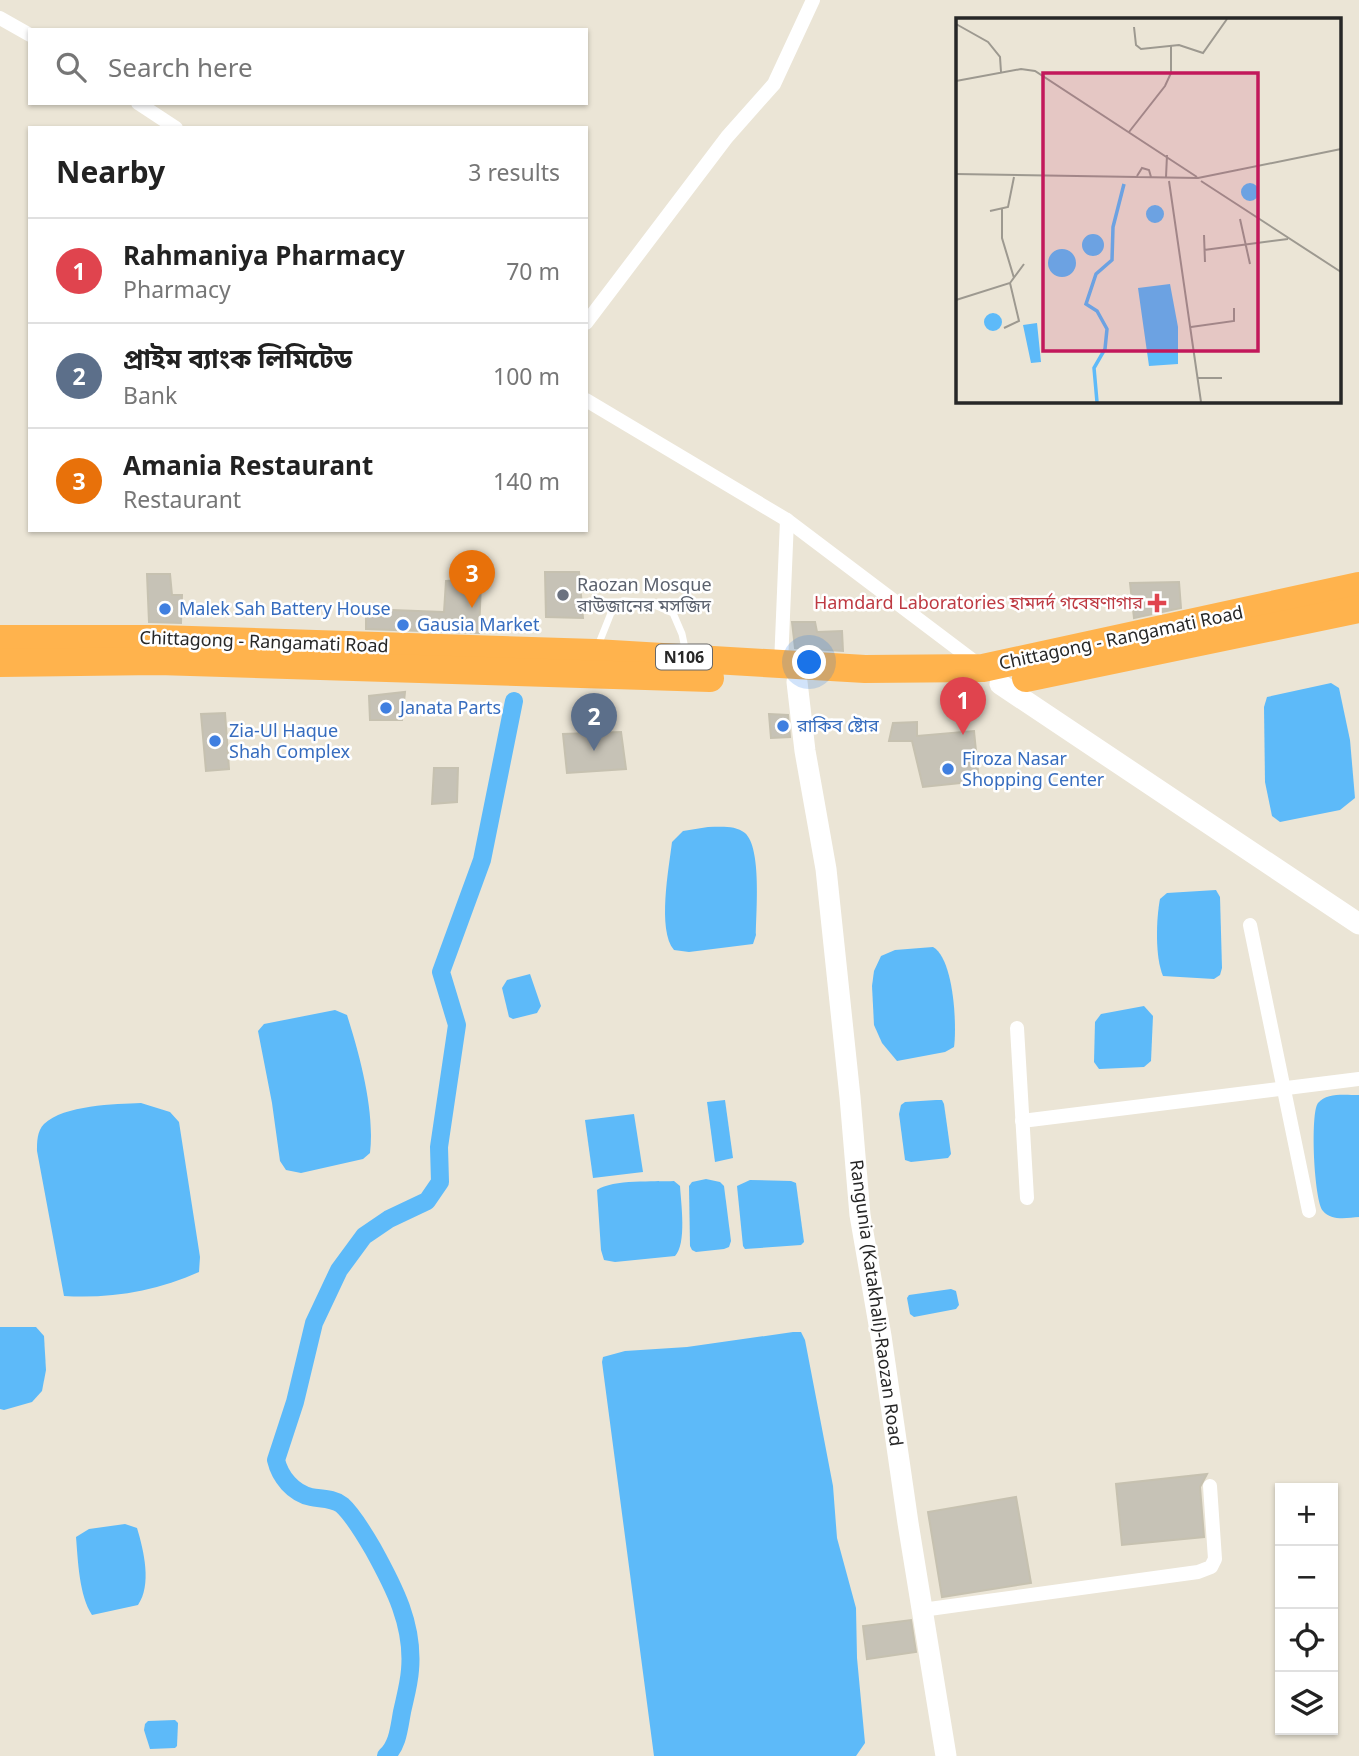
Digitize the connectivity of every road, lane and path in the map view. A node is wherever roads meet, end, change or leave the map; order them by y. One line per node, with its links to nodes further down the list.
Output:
1 (813, 0): 6 (street)
2 (0, 18): 3 (street)
3 (28, 35)
4 (141, 105): 5 (street)
5 (173, 126)
6 (588, 320)
7 (588, 401): 8 (street)
8 (787, 520): 15 (street); 16 (street)
9 (1359, 586): 16 (highway, Chittagong - Rangamati Road / N106)
10 (1359, 609): 16 (highway, Chittagong - Rangamati Road / N106)
11 (0, 639): 12 (highway, Chittagong - Rangamati Road / N106)
12 (595, 653): 13 (highway, Chittagong - Rangamati Road / N106); 13 (lane)
13 (687, 657): 15 (highway, Chittagong - Rangamati Road / N106)
14 (0, 663): 15 (highway, Chittagong - Rangamati Road / N106)
15 (789, 673): 16 (highway, Chittagong - Rangamati Road / N106); 26 (main road, Rangunia (Katakhali)-Raozan Road)
16 (991, 676): 17 (main road)
17 (1359, 924)
18 (1250, 925): 21 (street)
19 (1017, 1028): 22 (street)
20 (1359, 1079): 21 (street)
21 (1284, 1087): 22 (street); 24 (street)
22 (1021, 1121): 23 (street)
23 (1027, 1198)
24 (1309, 1210)
25 (1210, 1486): 26 (street)
26 (922, 1610): 27 (main road, Rangunia (Katakhali)-Raozan Road)
27 (946, 1756)

